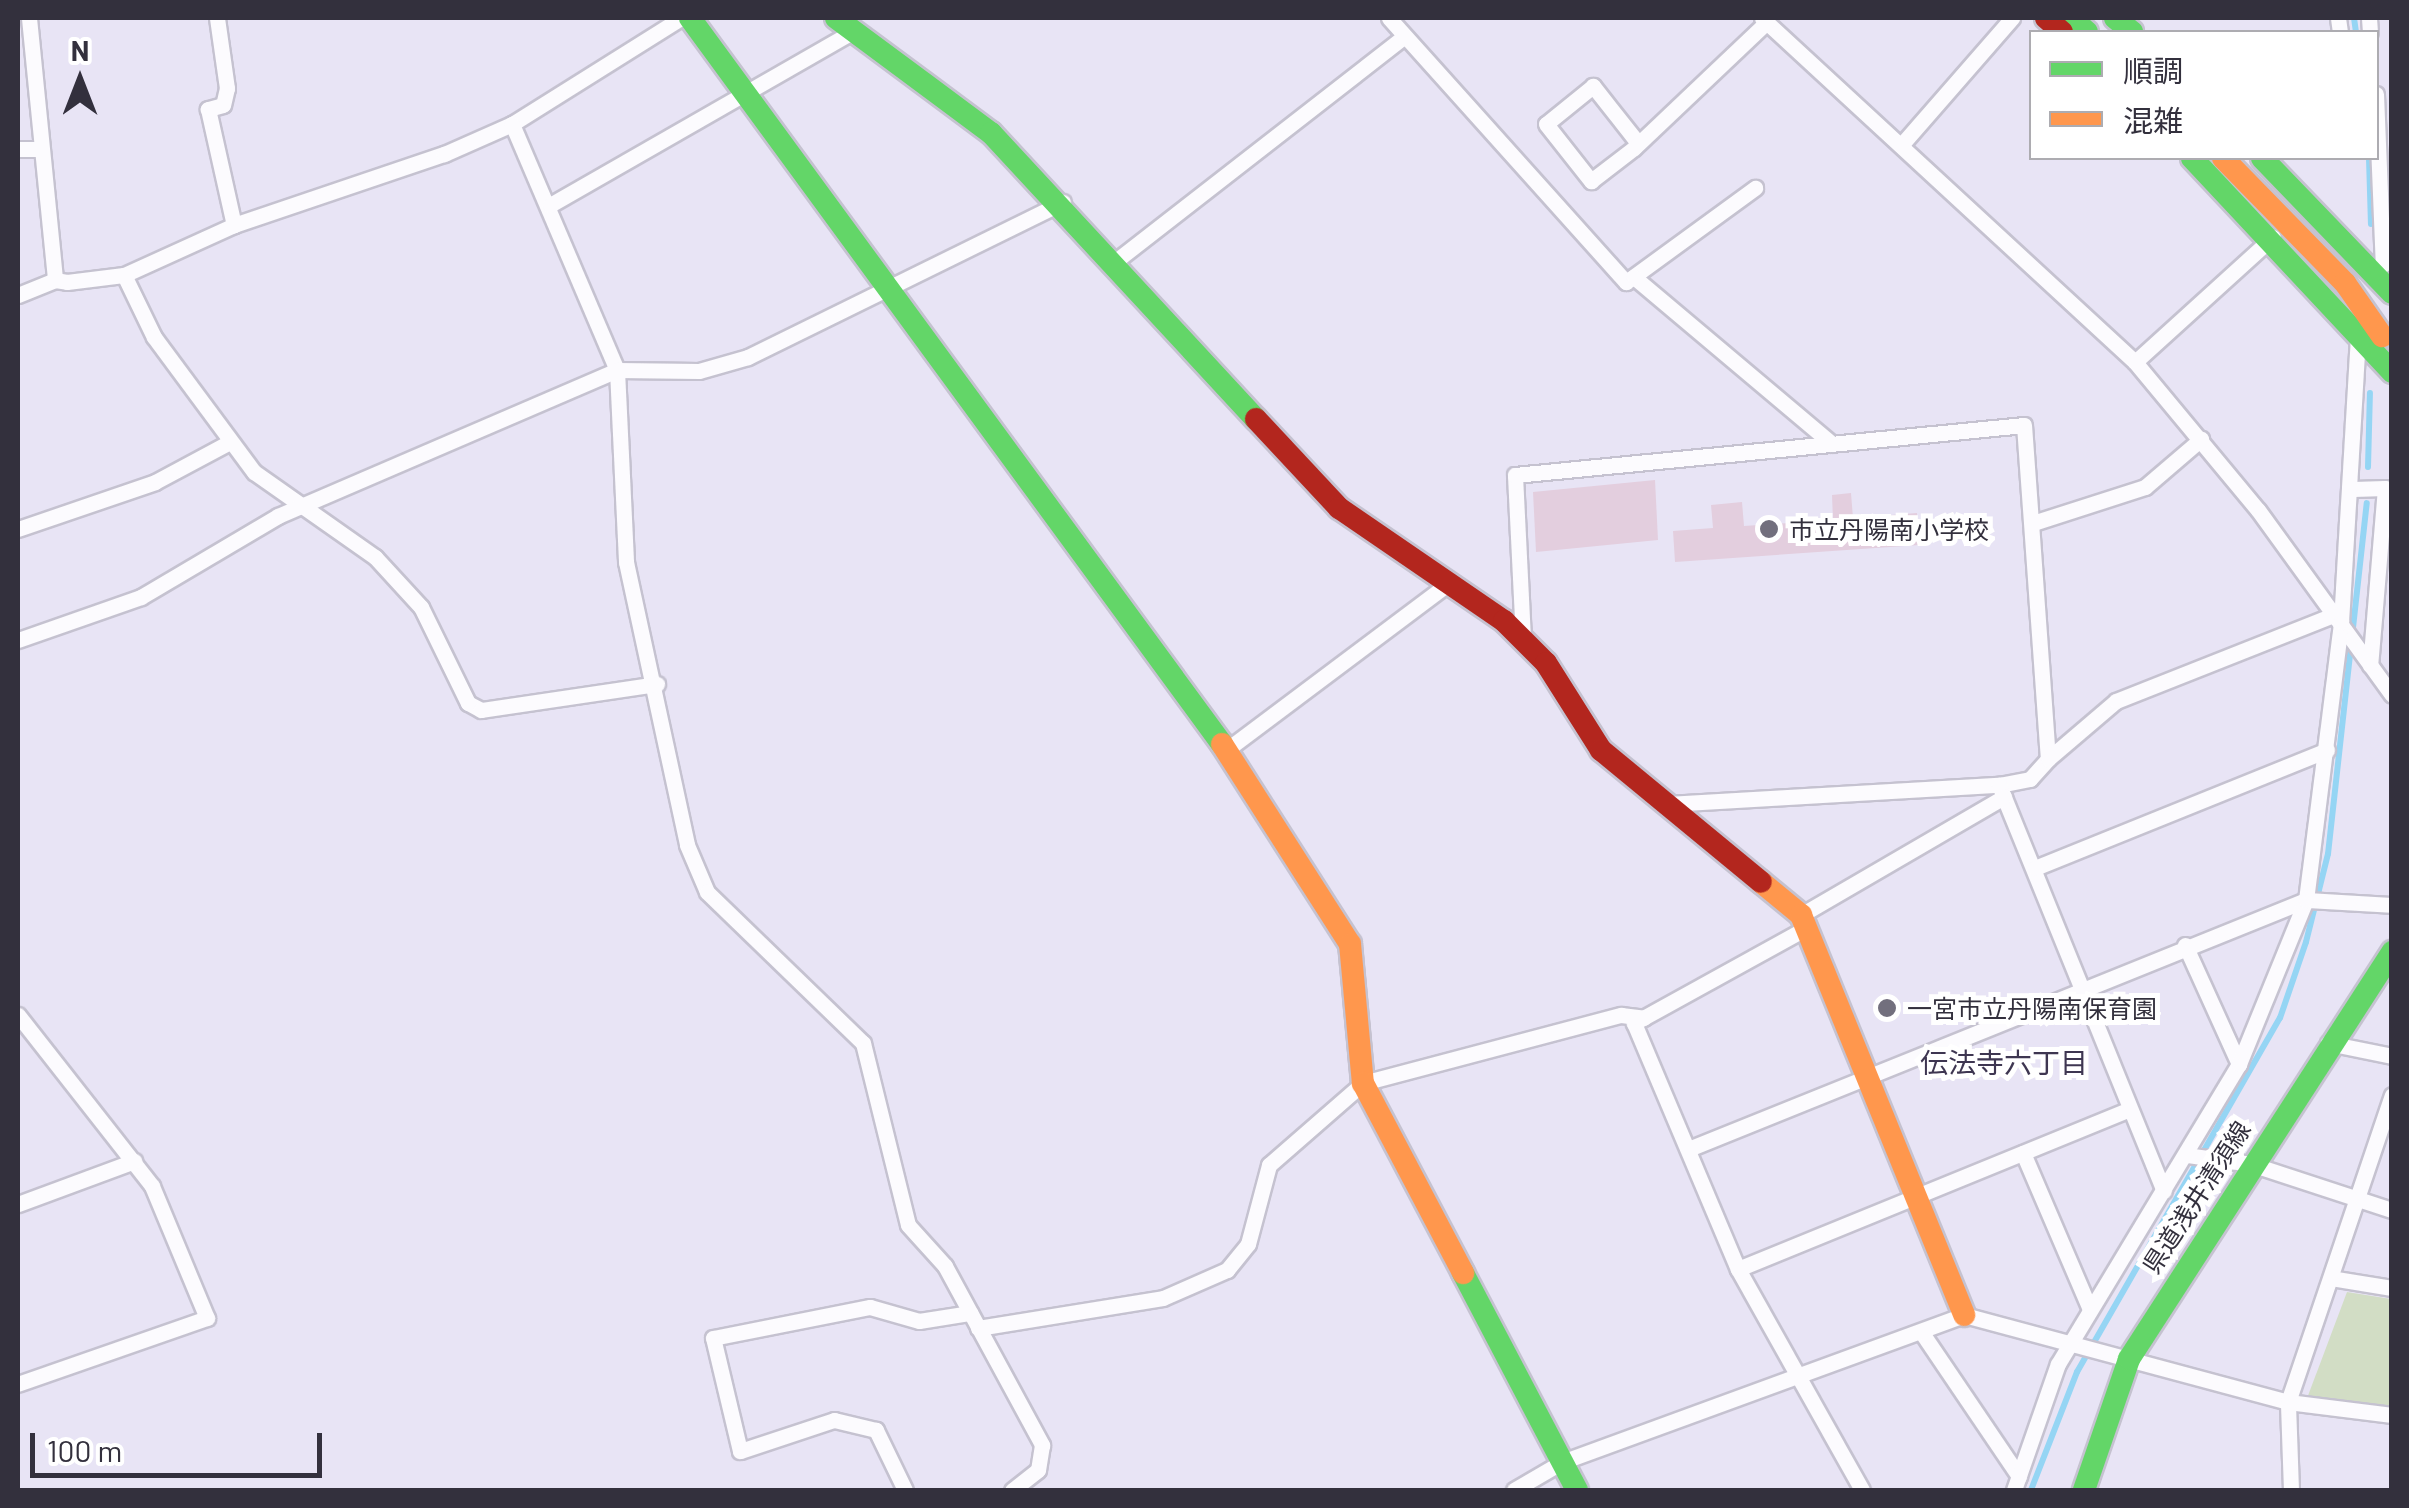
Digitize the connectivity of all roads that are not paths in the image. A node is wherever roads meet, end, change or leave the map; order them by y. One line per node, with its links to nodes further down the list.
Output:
1 (28, 18): 16 (street)
2 (217, 18): 25 (street)
3 (681, 18): 11 (street)
4 (690, 18): 10 (main road)
5 (1389, 18): 9 (street)
6 (2012, 18): 13 (street)
7 (1765, 20): 12 (street); 13 (street)
8 (845, 24): 10 (street); 23 (main road)
9 (1402, 39): 27 (street); 30 (street)
10 (749, 94): 24 (street); 32 (main road)
11 (512, 124): 24 (street); 25 (street)
12 (1638, 143): 12 (street)
13 (1903, 143): 37 (street)
14 (2379, 144): 28 (street)
15 (18, 148): 16 (street)
16 (41, 149): 31 (street)
17 (2194, 160): 26 (main road)
18 (2204, 160): 36 (main road)
19 (2224, 160): 36 (main road)
20 (2264, 160): 33 (main road)
21 (2285, 160): 28 (main road)
22 (1755, 188): 30 (street)
23 (1063, 202): 27 (main road); 32 (street)
24 (550, 205): 38 (street)
25 (234, 225): 29 (street)
26 (2273, 237): 35 (main road); 37 (street)
27 (1117, 260): 47 (main road)
28 (2387, 270)
29 (124, 275): 31 (street); 41 (street)
30 (1634, 277): 42 (street)
31 (54, 280): 34 (street)
32 (890, 288): 38 (street); 56 (main road)
33 (2392, 293)
34 (18, 295)
35 (2359, 332): 39 (main road); 43 (street)
36 (2392, 350)
37 (2135, 362): 40 (street)
38 (617, 370): 44 (street); 54 (street)
39 (2392, 372)
40 (2201, 439): 45 (street); 49 (street)
41 (230, 442): 44 (street); 46 (street)
42 (1832, 444): 45 (street); 50 (street)
43 (2353, 489): 49 (street); 53 (street)
44 (296, 509): 51 (street); 54 (street)
45 (2033, 523): 58 (street)
46 (18, 529)
47 (1449, 583): 50 (main road); 56 (street)
48 (2319, 620): 49 (street); 52 (street); 58 (street)
49 (2342, 623): 52 (street); 53 (street)
50 (1522, 639): 60 (main road)
51 (18, 640)
52 (2338, 652): 57 (street)
53 (2367, 660): 55 (street)
54 (657, 684): 92 (street)
55 (2392, 696)
56 (1228, 748): 74 (main road)
57 (2328, 750): 61 (street); 62 (street)
58 (2048, 759): 59 (street)
59 (2002, 791): 60 (street); 61 (street); 64 (street)
60 (1666, 804): 64 (main road)
61 (2034, 868): 67 (street)
62 (2314, 900): 63 (street); 65 (street); 72 (street)
63 (2392, 905)
64 (1804, 921): 68 (street); 73 (main road)
65 (2186, 945): 67 (street); 72 (street)
66 (2392, 952): 70 (main road, 県道浅井清須線)
67 (2078, 989): 73 (street); 76 (street)
68 (1644, 1018): 74 (street); 77 (street)
69 (19, 1020): 80 (street)
70 (2328, 1043): 71 (street); 81 (main road, 県道浅井清須線)
71 (2392, 1056)
72 (2238, 1064): 79 (street)
73 (1868, 1074): 77 (street); 83 (main road)
74 (1363, 1083): 92 (street); 100 (main road)
75 (2392, 1095): 84 (street)
76 (2128, 1110): 78 (street); 82 (street)
77 (1691, 1148): 87 (street)
78 (2023, 1152): 83 (street); 90 (street)
79 (2190, 1155): 81 (street); 82 (street)
80 (134, 1161): 85 (street); 97 (street)
81 (2250, 1164): 84 (street); 95 (main road, 県道浅井清須線)
82 (2164, 1190): 90 (street)
83 (1916, 1196): 87 (street); 91 (main road)
84 (2359, 1199): 86 (street); 88 (street)
85 (18, 1204)
86 (2392, 1210)
87 (1738, 1269): 96 (street)
88 (2332, 1278): 89 (street); 98 (street)
89 (2392, 1288)
90 (2090, 1309): 94 (street)
91 (1964, 1315): 93 (street); 94 (street)
92 (974, 1320): 102 (street); 103 (street)
93 (1922, 1333): 96 (street); 101 (street)
94 (2074, 1340): 95 (street); 101 (street)
95 (2129, 1359): 98 (street); 107 (main road, 県道浅井清須線)
96 (1799, 1382): 100 (street); 106 (street)
97 (18, 1384)
98 (2288, 1402): 99 (street); 108 (street)
99 (2392, 1416)
100 (1562, 1462): 104 (street); 105 (main road)
101 (2016, 1483)
102 (905, 1490)
103 (1015, 1490)
104 (1514, 1490)
105 (1577, 1490)
106 (1862, 1490)
107 (2084, 1490)
108 (2291, 1490)

